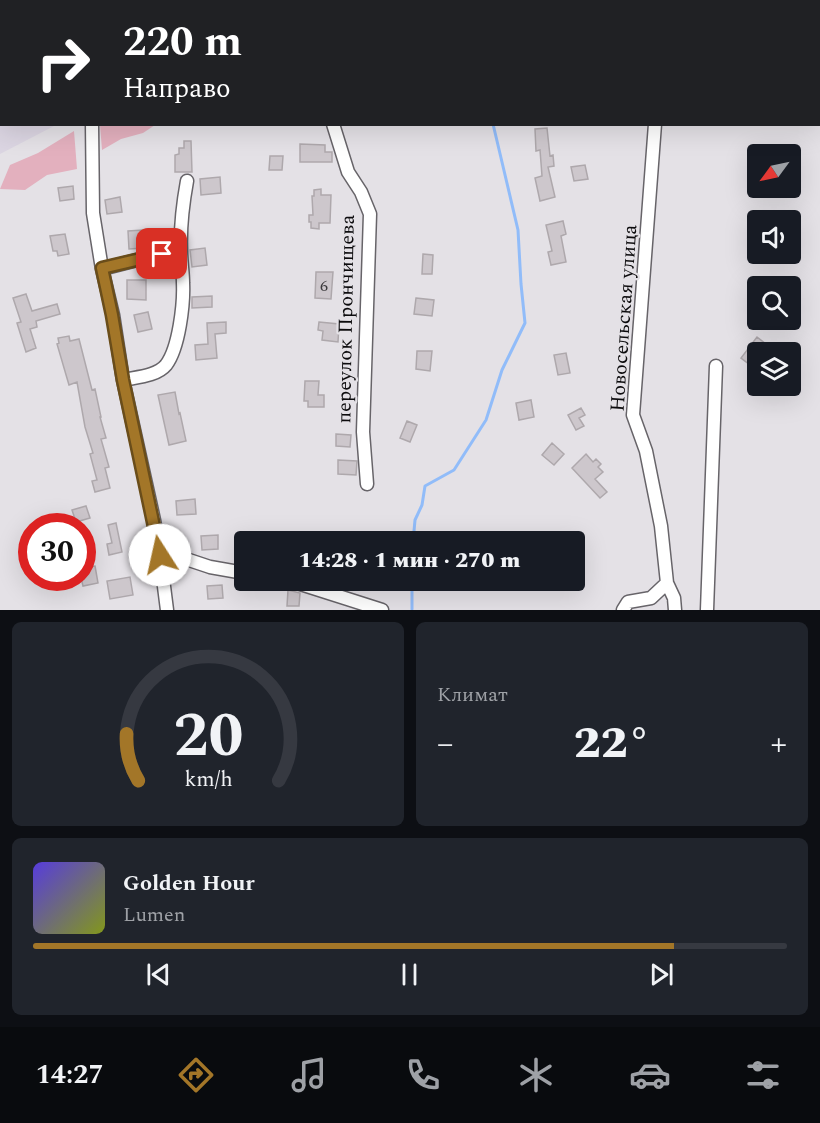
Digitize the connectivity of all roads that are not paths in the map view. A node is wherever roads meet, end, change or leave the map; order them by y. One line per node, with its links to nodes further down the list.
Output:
1 (92, 126): 6 (street)
2 (334, 126): 9 (street, переулок Прончищева)
3 (655, 126): 12 (street, Новосельская улица)
4 (187, 181): 5 (street)
5 (180, 249): 6 (street); 8 (street)
6 (102, 268): 8 (street)
7 (716, 366): 18 (street)
8 (123, 380): 10 (street)
9 (367, 484)
10 (160, 555): 11 (street); 14 (street)
11 (234, 571)
12 (668, 583): 16 (street); 17 (street, Новосельская улица)
13 (322, 591): 15 (street)
14 (167, 610)
15 (382, 610)
16 (623, 610)
17 (675, 610)
18 (707, 610)

